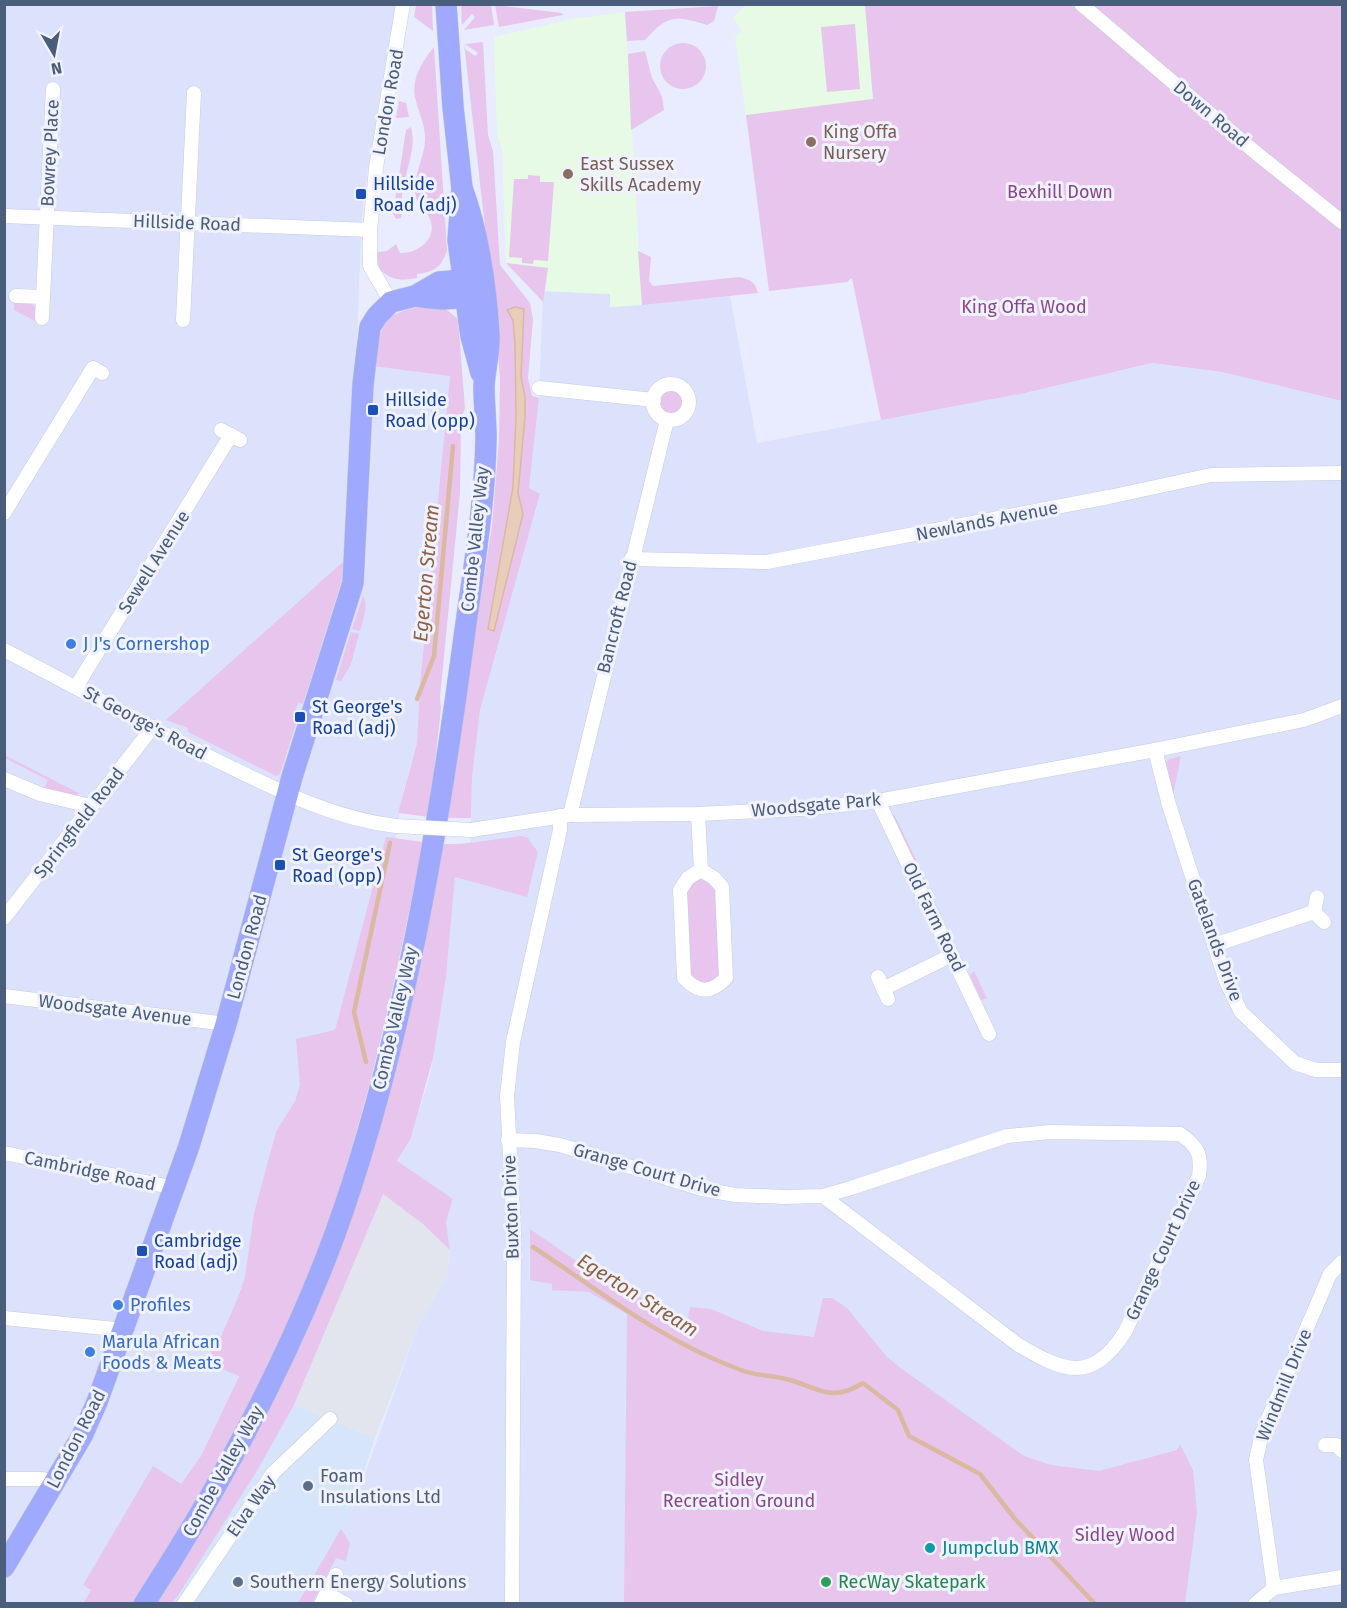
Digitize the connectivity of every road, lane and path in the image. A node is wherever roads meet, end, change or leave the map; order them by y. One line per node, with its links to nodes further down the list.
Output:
1 (403, 4): 10 (street, London Road)
2 (446, 4): 11 (main road, Combe Valley Way)
3 (1081, 4): 8 (street, Down Road)
4 (53, 89): 7 (street, Bowrey Place)
5 (194, 93): 9 (street)
6 (4, 216): 7 (street, Hillside Road)
7 (46, 218): 9 (street, Hillside Road); 13 (street, Bowrey Place)
8 (1342, 222)
9 (187, 224): 10 (street, Hillside Road); 16 (street)
10 (370, 230): 14 (street, London Road)
11 (471, 288): 14 (main road); 63 (main road, Combe Valley Way)
12 (16, 296): 13 (street)
13 (43, 297): 15 (street, Bowrey Place)
14 (391, 302): 31 (main road, London Road)
15 (42, 318)
16 (183, 320)
17 (102, 373): 23 (street)
18 (538, 388): 19 (street)
19 (654, 400): 20 (street); 20 (street)
20 (667, 420): 24 (street, Bancroft Road)
21 (230, 435): 26 (street, Sewell Avenue)
22 (1342, 473): 24 (street, Newlands Avenue)
23 (4, 513)
24 (631, 559): 35 (street, Bancroft Road)
25 (4, 650): 26 (street, St George's Road)
26 (76, 687): 28 (street, St George's Road)
27 (1342, 706): 29 (street, Woodsgate Park)
28 (153, 727): 31 (street, St George's Road); 33 (street, Springfield Road)
29 (1155, 750): 32 (street, Woodsgate Park); 39 (street, Gatelands Drive)
30 (4, 779): 33 (street)
31 (287, 794): 35 (street, Woodsgate Park, bridge); 43 (main road, London Road)
32 (878, 801): 34 (street, Woodsgate Park); 40 (street, Old Farm Road)
33 (90, 806): 38 (street, Springfield Road)
34 (698, 814): 35 (street, Woodsgate Park); 36 (street)
35 (565, 816): 46 (street, Buxton Drive)
36 (700, 870): 36 (street)
37 (1317, 897): 39 (street)
38 (4, 918)
39 (1214, 945): 45 (street, Gatelands Drive)
40 (952, 955): 41 (street); 44 (street, Old Farm Road)
41 (883, 989)
42 (4, 996): 43 (street, Woodsgate Avenue)
43 (226, 1024): 48 (main road, London Road)
44 (989, 1034)
45 (1342, 1070)
46 (508, 1140): 49 (street, Grange Court Drive); 66 (street, Buxton Drive)
47 (4, 1153): 48 (street, Cambridge Road)
48 (176, 1188): 52 (main road, London Road)
49 (822, 1196): 49 (street, Grange Court Drive)
50 (1342, 1262): 61 (street, Windmill Drive)
51 (4, 1318): 52 (street)
52 (125, 1330): 57 (main road, London Road)
53 (330, 1419): 64 (street, Elva Way)
54 (1342, 1432): 55 (street)
55 (1335, 1447)
56 (4, 1479): 57 (street)
57 (54, 1483): 58 (main road, London Road)
58 (4, 1568)
59 (336, 1575): 62 (street)
60 (1342, 1577): 61 (street)
61 (1274, 1588): 67 (street)
62 (324, 1599): 65 (street)
63 (144, 1604)
64 (184, 1604)
65 (346, 1604)
66 (512, 1604)
67 (1256, 1604)

